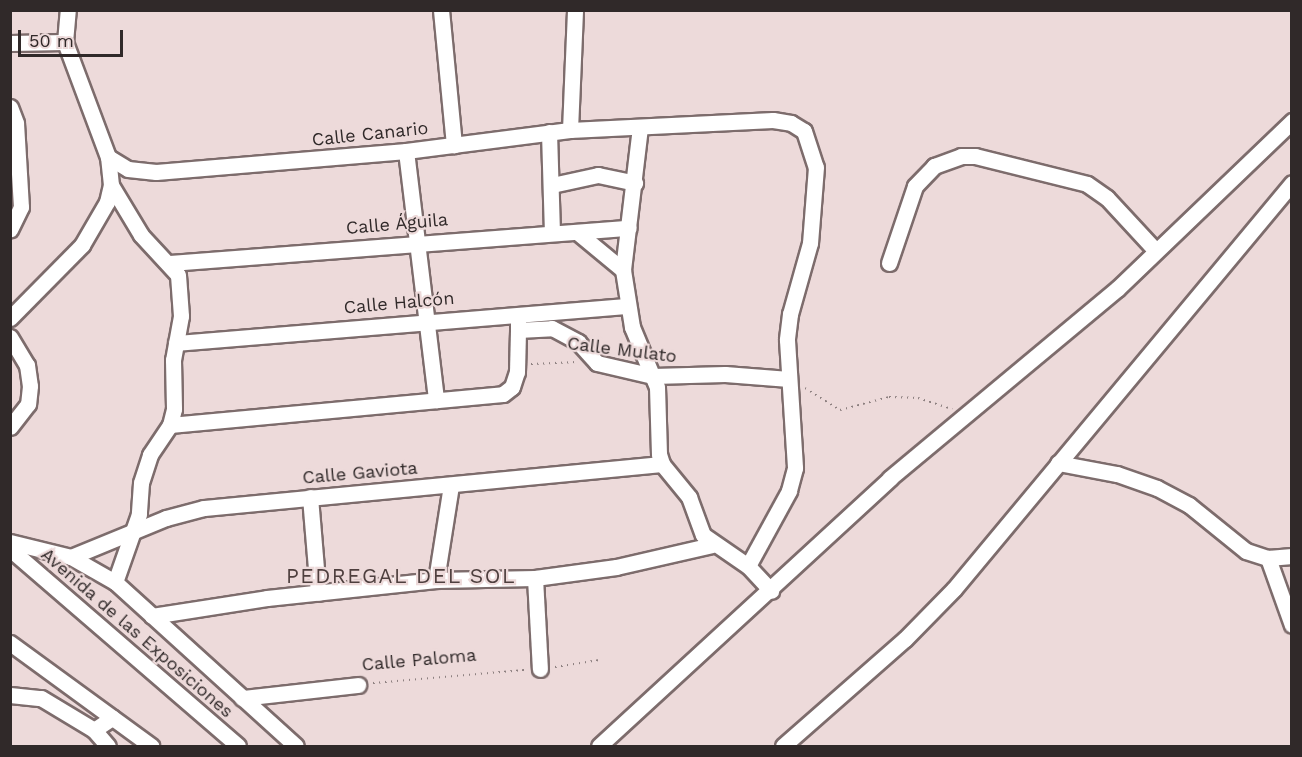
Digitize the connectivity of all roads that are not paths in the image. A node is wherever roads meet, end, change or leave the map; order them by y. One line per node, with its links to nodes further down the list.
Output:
1 (68, 10): 4 (street)
2 (441, 10): 11 (street)
3 (575, 10): 9 (street)
4 (65, 42): 5 (street); 13 (street)
5 (10, 43)
6 (10, 107): 19 (street)
7 (1292, 121): 23 (street)
8 (640, 127): 9 (street, Calle Canario); 14 (street); 35 (street, Calle Canario)
9 (570, 130): 10 (street, Calle Canario)
10 (549, 132): 11 (street, Calle Canario); 17 (street)
11 (454, 145): 12 (street, Calle Canario)
12 (406, 151): 13 (street, Calle Canario); 22 (street)
13 (108, 158): 16 (street)
14 (635, 183): 17 (street); 18 (street)
15 (1292, 183): 40 (street)
16 (111, 185): 24 (street); 29 (street)
17 (552, 185): 21 (street)
18 (629, 228): 20 (street, Calle Águila); 26 (street)
19 (10, 230)
20 (577, 232): 21 (street, Calle Águila); 26 (street)
21 (552, 233): 22 (street, Calle Águila)
22 (418, 242): 24 (street, Calle Águila); 30 (street)
23 (1156, 251): 25 (street); 54 (street)
24 (170, 263): 33 (street)
25 (889, 263)
26 (624, 270): 27 (street)
27 (627, 306): 28 (street, Calle Halcón); 34 (street)
28 (517, 314): 30 (street, Calle Halcón); 31 (street)
29 (10, 318)
30 (427, 320): 33 (street, Calle Halcón); 36 (street)
31 (518, 330): 34 (street, Calle Mulato); 36 (street)
32 (10, 337): 38 (street)
33 (176, 343): 37 (street)
34 (653, 376): 35 (street, Calle Mulato); 39 (street)
35 (789, 379): 50 (street)
36 (436, 400): 37 (street)
37 (170, 425): 43 (street)
38 (10, 427)
39 (662, 464): 41 (street, Calle Gaviota); 45 (street)
40 (1058, 464): 49 (street); 70 (street)
41 (451, 485): 42 (street, Calle Gaviota); 52 (street)
42 (310, 497): 43 (street, Calle Gaviota); 55 (street)
43 (131, 532): 47 (street, Calle Gaviota); 53 (street)
44 (10, 542): 47 (street)
45 (712, 544): 50 (street); 51 (street)
46 (10, 549): 67 (street, Avenida de las Exposiciones)
47 (70, 556): 53 (street)
48 (1292, 556): 49 (street)
49 (1268, 558): 57 (street)
50 (748, 566): 54 (street)
51 (535, 578): 52 (street); 59 (street)
52 (436, 580): 55 (street)
53 (115, 582): 56 (street)
54 (771, 591): 69 (street)
55 (318, 593): 56 (street)
56 (152, 616): 62 (street)
57 (1292, 625)
58 (10, 643): 63 (street)
59 (540, 669)
60 (358, 684): 62 (street, Calle Paloma)
61 (10, 695): 64 (street)
62 (242, 698): 68 (street)
63 (112, 718): 64 (street); 66 (street)
64 (94, 730): 65 (street)
65 (108, 747)
66 (151, 747)
67 (238, 747)
68 (296, 747)
69 (599, 747)
70 (783, 747)

